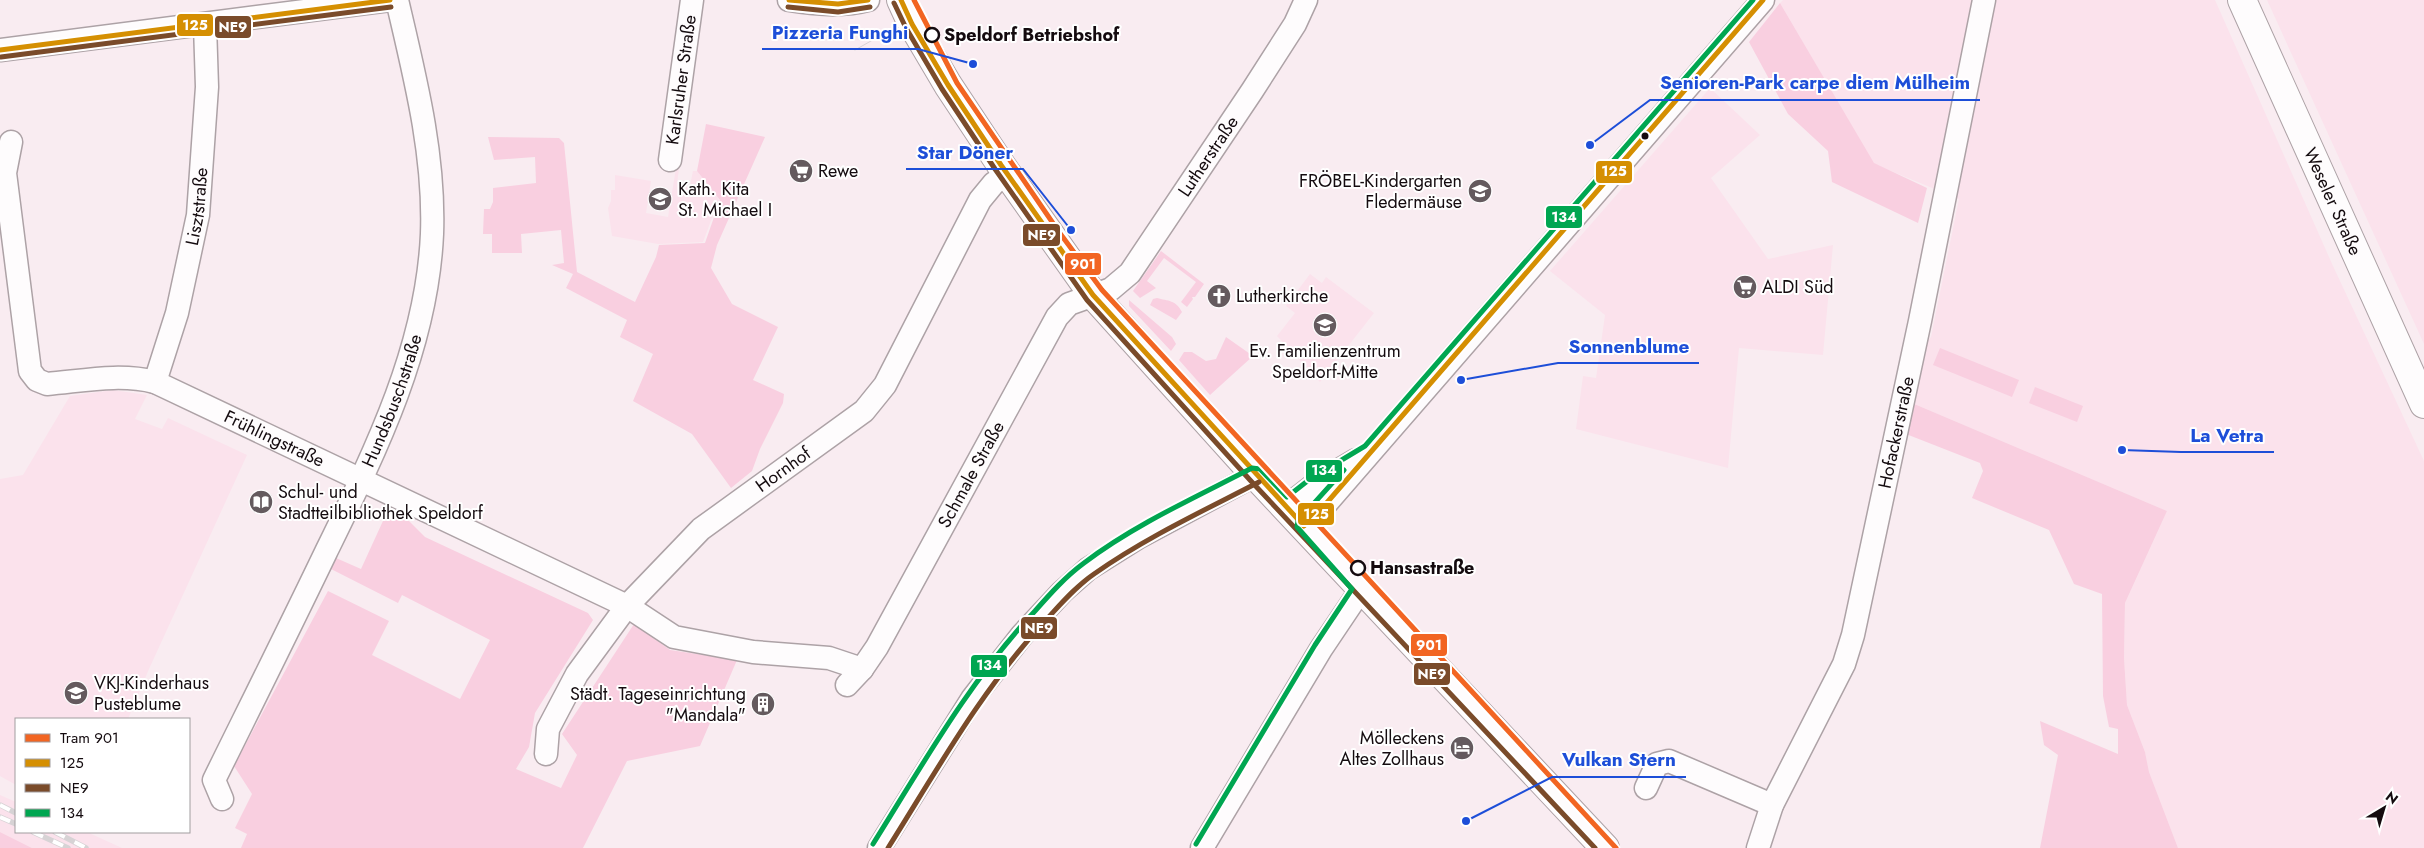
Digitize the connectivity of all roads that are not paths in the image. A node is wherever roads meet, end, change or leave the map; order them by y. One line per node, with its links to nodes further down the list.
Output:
1 (390, 0): 11 (street)
2 (397, 0): 21 (street, Hundsbuschstraße)
3 (692, 0): 15 (street, Karlsruher Straße)
4 (789, 0): 5 (street)
5 (868, 0)
6 (901, 0): 16 (main road)
7 (1306, 0): 17 (street, Lutherstraße)
8 (1764, 0): 22 (street)
9 (1984, 0): 28 (street, Hofackerstraße)
10 (2242, 0): 19 (main road, Weseler Straße)
11 (314, 5): 12 (street)
12 (205, 25): 13 (street); 18 (street, Lisztstraße)
13 (0, 50)
14 (11, 142): 18 (street, Frühlingstraße)
15 (670, 160)
16 (1008, 175): 17 (main road); 24 (street, Hornhof)
17 (1093, 294): 20 (main road); 24 (street, Schmale Straße)
18 (155, 382): 21 (street, Frühlingstraße)
19 (2424, 404)
20 (1255, 475): 22 (main road); 29 (street)
21 (362, 479): 24 (street, Frühlingstraße); 27 (street, Hundsbuschstraße)
22 (1295, 517): 23 (main road)
23 (1362, 588): 30 (street); 31 (main road)
24 (628, 606): 25 (street, Hornhof)
25 (546, 754)
26 (1646, 788): 28 (street)
27 (222, 798)
28 (1772, 805): 32 (street, Hofackerstraße)
29 (879, 848)
30 (1202, 848)
31 (1605, 848)
32 (1758, 848)

